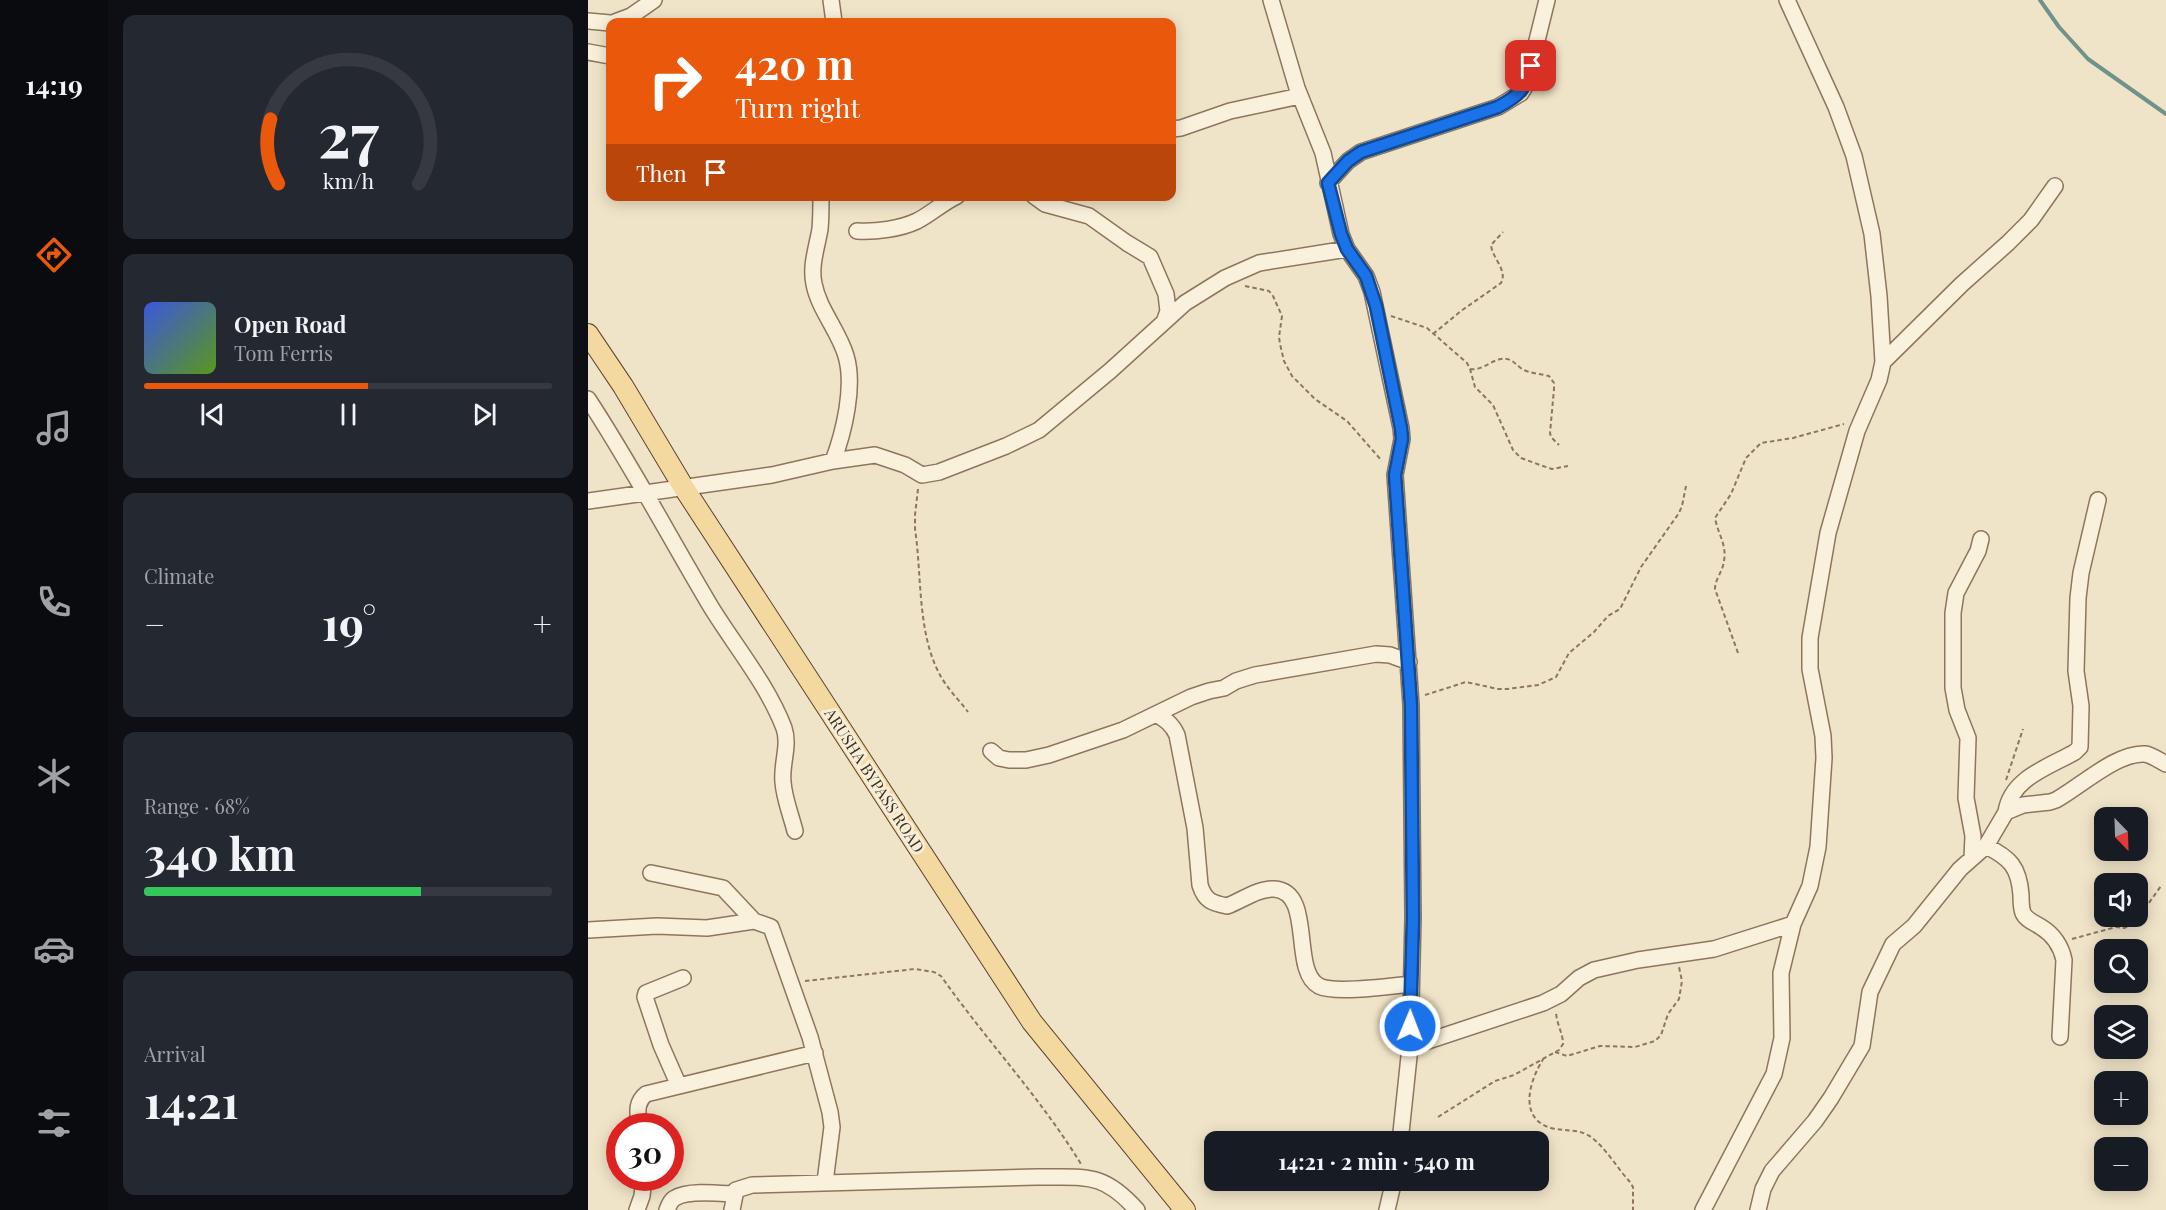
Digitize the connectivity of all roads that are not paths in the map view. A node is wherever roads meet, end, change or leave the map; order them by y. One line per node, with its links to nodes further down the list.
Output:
1 (654, 0): 6 (street)
2 (831, 0): 7 (street)
3 (1271, 0): 12 (street)
4 (1547, 0): 14 (street)
5 (1787, 0): 23 (street)
6 (626, 18)
7 (833, 18)
8 (588, 21): 9 (street)
9 (606, 22)
10 (588, 52): 11 (street)
11 (606, 55)
12 (1300, 96): 13 (street); 14 (street)
13 (1176, 129)
14 (1328, 183): 20 (street)
15 (2055, 186): 23 (street)
16 (821, 201): 25 (street)
17 (945, 201): 19 (street)
18 (1041, 201): 21 (street)
19 (857, 231)
20 (1347, 249): 21 (street); 31 (street)
21 (1164, 322): 25 (street)
22 (588, 334): 26 (main road, ARUSHA BYPASS ROAD)
23 (1883, 362): 41 (street)
24 (588, 399): 27 (street)
25 (833, 461): 26 (street)
26 (684, 488): 27 (street); 59 (main road, ARUSHA BYPASS ROAD)
27 (643, 493): 29 (street); 36 (street)
28 (2098, 500): 35 (street)
29 (588, 501)
30 (1981, 539): 38 (street)
31 (1409, 662): 32 (street); 44 (street)
32 (1156, 714): 33 (street); 44 (street)
33 (991, 751)
34 (2166, 764): 35 (street)
35 (2007, 808): 37 (street)
36 (795, 831)
37 (1986, 846): 38 (street); 45 (street)
38 (1971, 858): 62 (street)
39 (651, 873): 40 (street)
40 (754, 921): 42 (street); 47 (street)
41 (1793, 924): 46 (street); 61 (street)
42 (588, 930)
43 (683, 978): 48 (street)
44 (1412, 984): 46 (street)
45 (2060, 1036)
46 (1410, 1047): 50 (street)
47 (814, 1053): 48 (street); 51 (street)
48 (679, 1086): 49 (street)
49 (638, 1113)
50 (1401, 1131)
51 (825, 1182): 52 (street); 58 (street)
52 (736, 1190): 56 (street); 57 (street)
53 (643, 1191): 55 (street)
54 (1391, 1191): 60 (street)
55 (637, 1210)
56 (667, 1210)
57 (732, 1210)
58 (1137, 1210)
59 (1185, 1210)
60 (1387, 1210)
61 (1703, 1210)
62 (1758, 1210)

